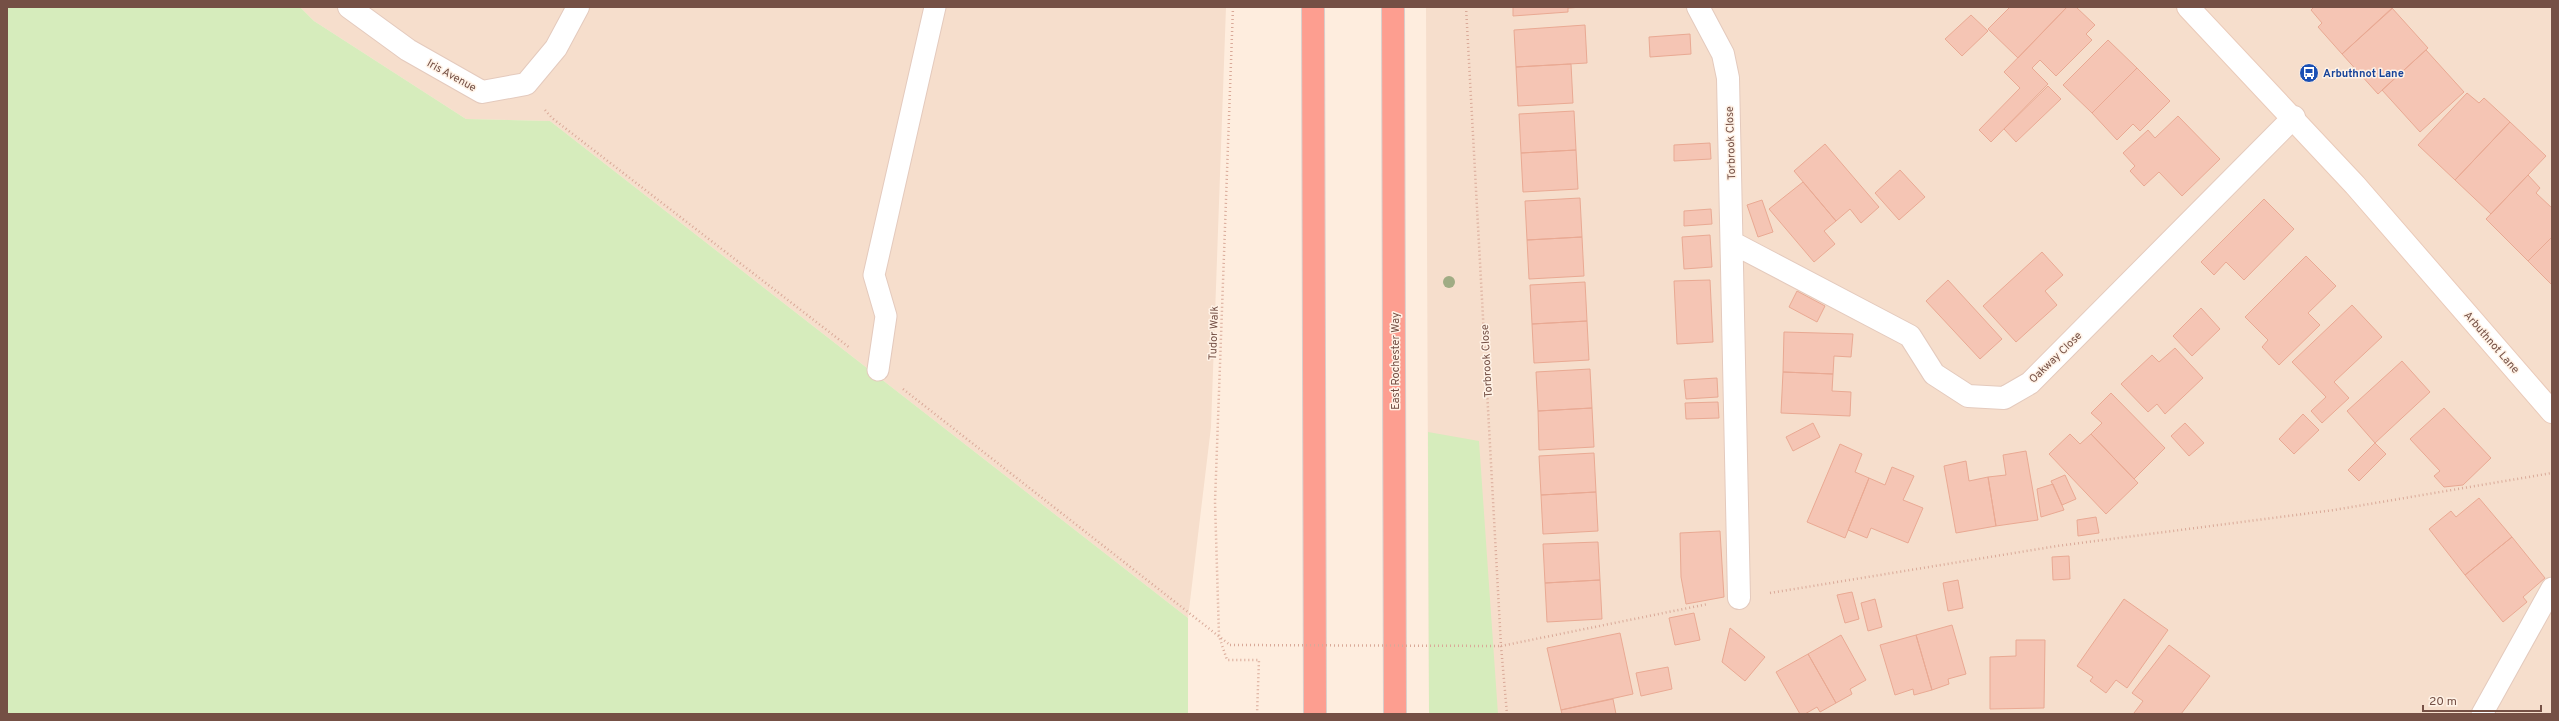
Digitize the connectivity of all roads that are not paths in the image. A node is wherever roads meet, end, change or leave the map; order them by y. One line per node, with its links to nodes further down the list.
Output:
1 (349, 7): 2 (street, Iris Avenue)
2 (578, 7)
3 (935, 7): 10 (lane)
4 (1313, 7): 14 (highway)
5 (1393, 7): 15 (highway, East Rochester Way)
6 (1698, 7): 9 (street, Torbrook Close)
7 (2188, 7): 8 (street, Arbuthnot Lane)
8 (2294, 117): 9 (street, Oakway Close); 11 (street, Arbuthnot Lane)
9 (1733, 243): 13 (street, Torbrook Close)
10 (878, 370)
11 (2552, 412)
12 (2552, 588): 16 (lane)
13 (1739, 598)
14 (1315, 714)
15 (1396, 714)
16 (2482, 714)

